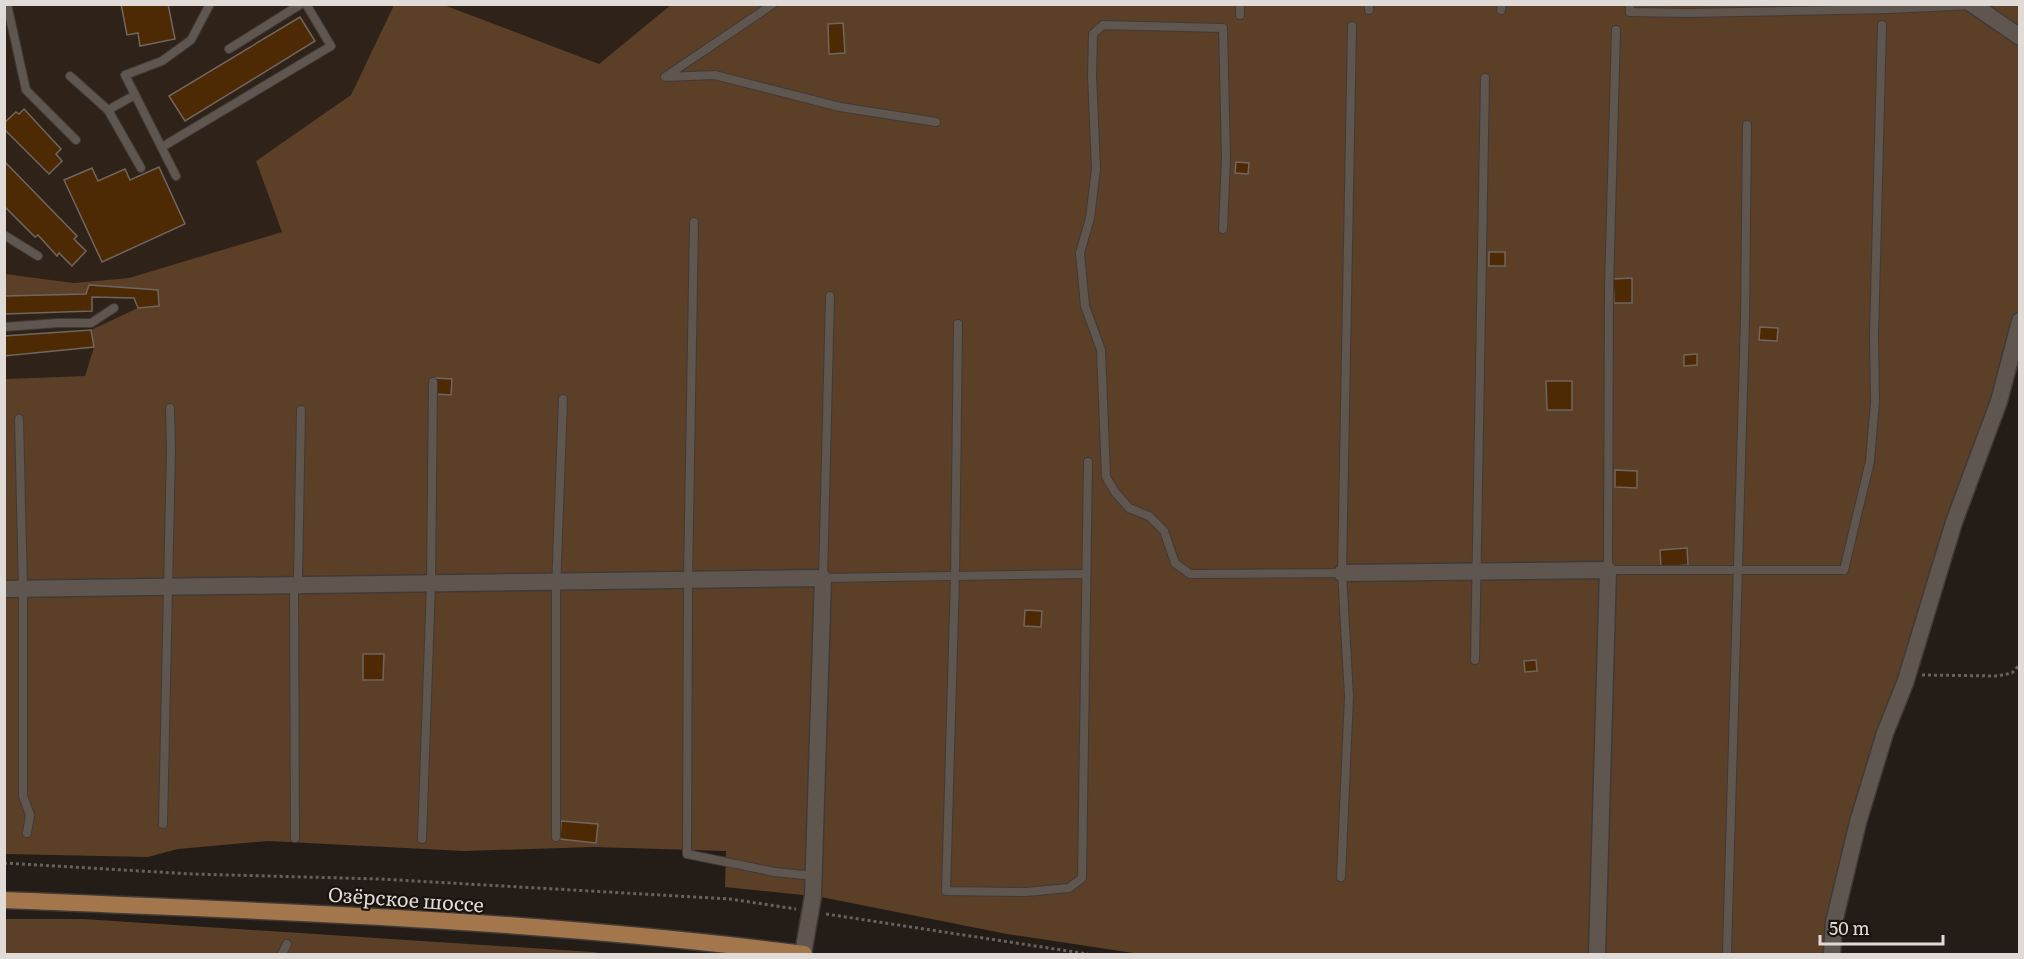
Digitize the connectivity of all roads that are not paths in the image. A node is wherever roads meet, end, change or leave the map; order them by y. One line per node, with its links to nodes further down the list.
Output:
1 (7, 4): 23 (lane)
2 (210, 4): 19 (lane)
3 (301, 4): 16 (lane)
4 (306, 4): 24 (lane)
5 (774, 4): 21 (lane)
6 (1240, 4): 11 (lane)
7 (1630, 4): 9 (lane)
8 (1972, 5): 10 (lane); 15 (street)
9 (1761, 7): 10 (lane)
10 (1888, 7)
11 (1240, 15)
12 (1882, 25): 43 (lane)
13 (1352, 26): 45 (lane)
14 (1616, 30): 42 (lane)
15 (2019, 38)
16 (229, 49)
17 (70, 76): 20 (lane)
18 (1485, 78): 44 (lane)
19 (135, 95): 20 (lane); 24 (lane)
20 (108, 110): 25 (lane)
21 (936, 122)
22 (1747, 125): 43 (lane)
23 (76, 140)
24 (162, 147): 26 (lane)
25 (141, 168)
26 (176, 176)
27 (694, 222): 49 (lane)
28 (1223, 229): 45 (lane)
29 (4, 235): 30 (lane)
30 (38, 256)
31 (830, 296): 48 (lane)
32 (114, 308): 35 (lane)
33 (2019, 321): 70 (street)
34 (958, 324): 47 (lane)
35 (4, 327)
36 (433, 382): 51 (lane)
37 (563, 399): 50 (lane)
38 (170, 408): 53 (lane)
39 (301, 410): 52 (lane)
40 (19, 419): 55 (lane)
41 (1088, 462): 46 (lane)
42 (1608, 570): 43 (lane); 44 (street); 69 (street)
43 (1738, 570): 66 (lane)
44 (1475, 571): 45 (street); 56 (lane)
45 (1342, 573): 63 (lane)
46 (1085, 574): 47 (lane); 47 (lane)
47 (955, 577): 48 (lane)
48 (823, 578): 49 (street); 62 (street)
49 (688, 580): 50 (street); 62 (lane)
50 (558, 582): 51 (street); 59 (lane)
51 (431, 584): 52 (street); 61 (lane)
52 (294, 585): 53 (street); 60 (lane)
53 (167, 587): 55 (street); 57 (lane)
54 (4, 589): 55 (street)
55 (23, 589): 58 (lane)
56 (1475, 660)
57 (163, 824)
58 (27, 833)
59 (556, 837)
60 (295, 838)
61 (422, 839)
62 (814, 876): 68 (street)
63 (1341, 877)
64 (4, 900): 68 (main road, Озёрское шоссе)
65 (287, 944): 67 (lane)
66 (1727, 952)
67 (282, 954)
68 (803, 954)
69 (1597, 954)
70 (1832, 954)

